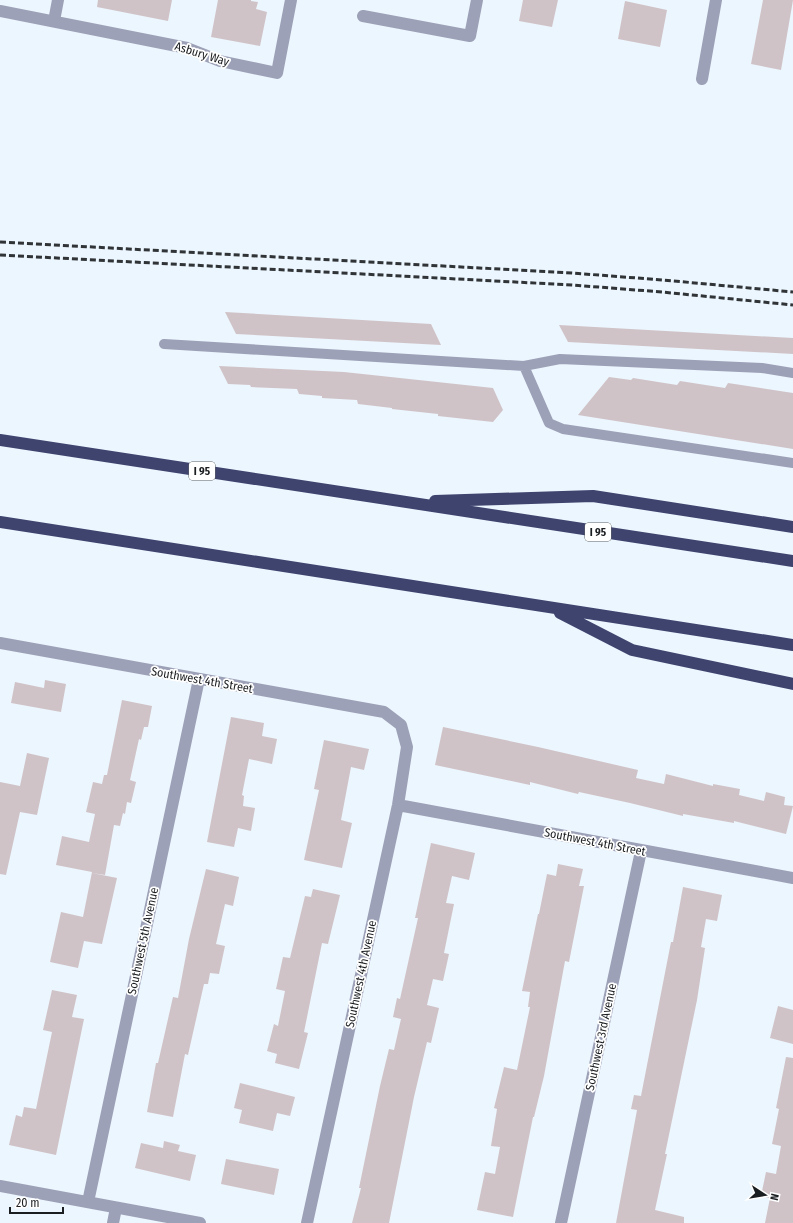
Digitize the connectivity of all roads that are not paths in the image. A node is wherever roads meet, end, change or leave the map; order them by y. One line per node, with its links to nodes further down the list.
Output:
1 (58, 0): 7 (street)
2 (291, 0): 7 (street, Asbury Way)
3 (477, 0): 6 (street)
4 (716, 0): 8 (street)
5 (0, 11): 7 (street, Asbury Way)
6 (363, 16)
7 (54, 21)
8 (702, 79)
9 (164, 344): 10 (lane)
10 (524, 366): 11 (lane); 13 (lane)
11 (793, 373)
12 (0, 440): 14 (highway, I 95)
13 (793, 463)
14 (404, 502): 16 (highway); 17 (highway, I 95)
15 (0, 522): 18 (highway)
16 (793, 527)
17 (793, 561)
18 (550, 608): 20 (highway); 22 (highway)
19 (0, 643): 21 (street, Southwest 4th Street)
20 (793, 645)
21 (199, 679): 23 (street, Southwest 4th Street); 28 (street, Southwest 5th Avenue)
22 (793, 684)
23 (401, 725): 24 (street, Southwest 4th Avenue)
24 (398, 805): 25 (street, Southwest 4th Street); 32 (street, Southwest 4th Avenue)
25 (641, 851): 26 (street, Southwest 4th Street); 33 (street, Southwest 3rd Avenue)
26 (793, 878)
27 (0, 1186): 28 (street)
28 (88, 1202): 29 (street)
29 (116, 1208): 30 (street); 31 (street)
30 (113, 1223)
31 (200, 1223)
32 (307, 1223)
33 (561, 1223)

